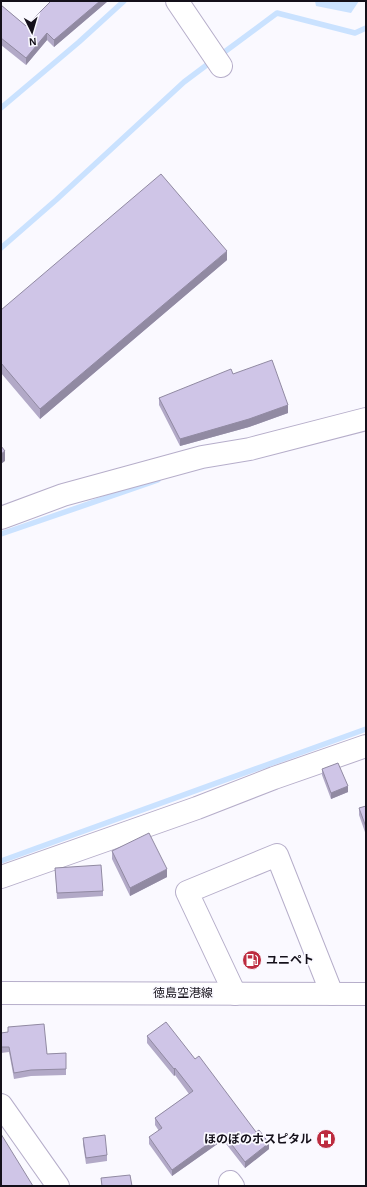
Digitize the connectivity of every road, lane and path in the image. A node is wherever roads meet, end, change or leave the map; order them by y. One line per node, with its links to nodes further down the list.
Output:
1 (177, 1): 2 (street)
2 (216, 58)
3 (366, 419): 4 (street)
4 (1, 518)
5 (366, 746): 6 (street)
6 (1, 877)
7 (1, 993): 8 (street, 徳島空港線)
8 (235, 994): 9 (street, 徳島空港線); 9 (street)
9 (332, 994): 10 (street, 徳島空港線)
10 (366, 994)
11 (1, 1105): 12 (street)
12 (58, 1186)

